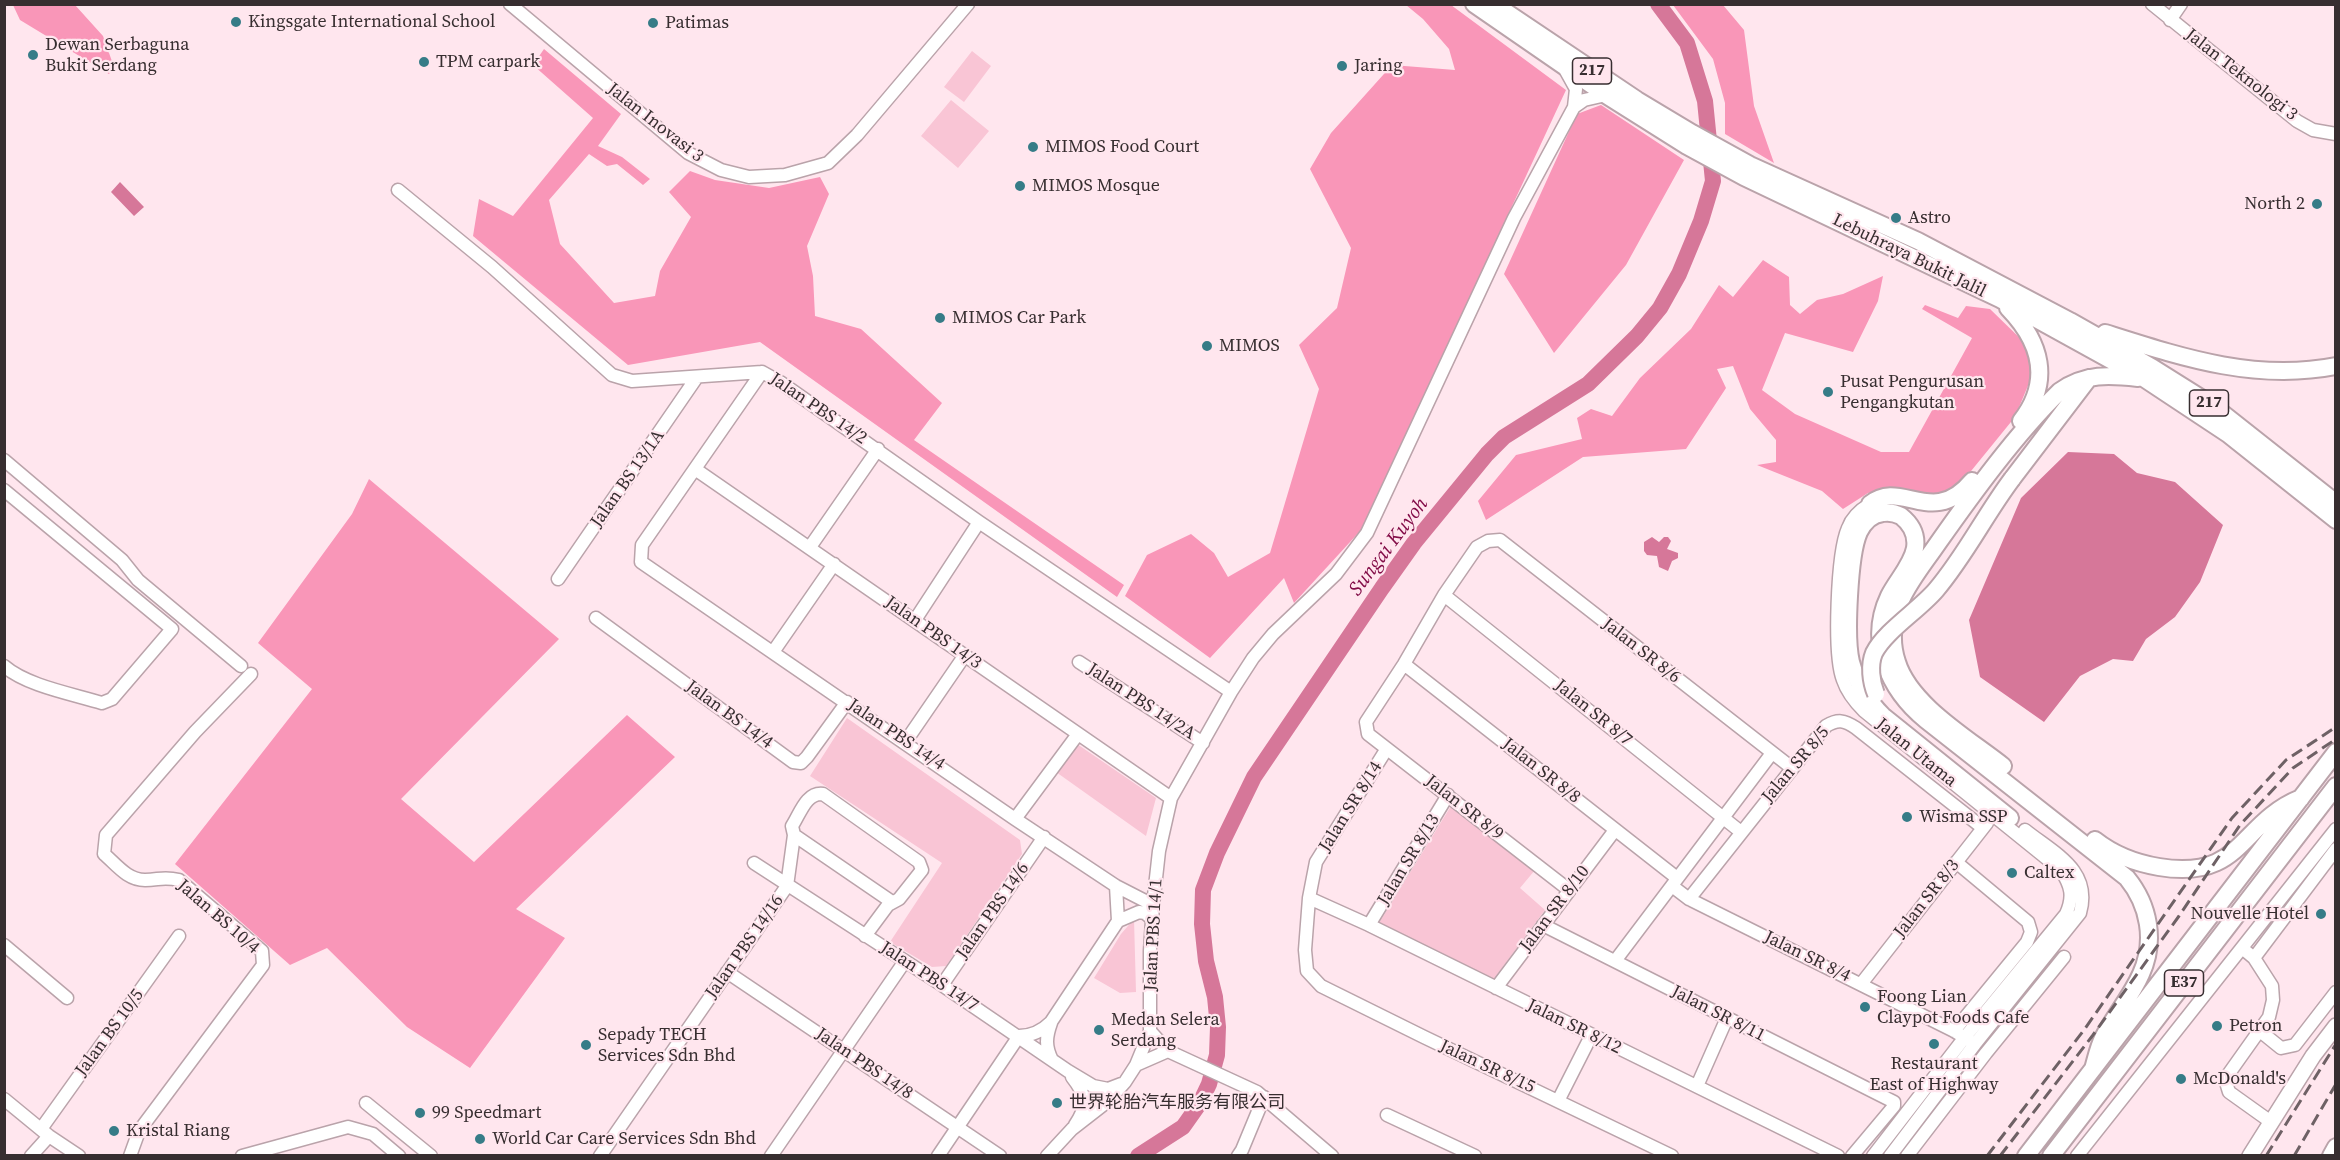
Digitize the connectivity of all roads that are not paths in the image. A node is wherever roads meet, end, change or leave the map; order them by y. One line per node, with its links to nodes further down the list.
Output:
1 (510, 4): 2 (street, Jalan Inovasi 3)
2 (968, 4)
3 (1474, 4): 10 (highway, Lebuhraya Bukit Jalil / 217)
4 (1494, 4): 9 (highway, Lebuhraya Bukit Jalil / 217)
5 (1509, 4): 9 (highway)
6 (2152, 4): 8 (street, Jalan Teknologi 3)
7 (2181, 4): 8 (street)
8 (2170, 20): 13 (street, Jalan Teknologi 3)
9 (1557, 47): 14 (highway, Lebuhraya Bukit Jalil / 217)
10 (1563, 66): 11 (highway, Lebuhraya Bukit Jalil / 217); 12 (street)
11 (1606, 95): 12 (street); 14 (highway, Lebuhraya Bukit Jalil / 217)
12 (1574, 107): 46 (street, Jalan PBS 14/1)
13 (2336, 134)
14 (1690, 139): 15 (highway, Lebuhraya Bukit Jalil / 217)
15 (1747, 171): 17 (highway, Lebuhraya Bukit Jalil / 217); 18 (highway, Lebuhraya Bukit Jalil / 217)
16 (398, 190): 21 (street, Jalan PBS 14/2)
17 (2000, 299): 23 (highway, Lebuhraya Bukit Jalil / 217); 29 (highway)
18 (2070, 321): 19 (highway); 28 (highway, Lebuhraya Bukit Jalil / 217)
19 (2336, 366)
20 (762, 372): 21 (street, Jalan PBS 14/2); 24 (street, Jalan PBS 14/2); 26 (street)
21 (697, 377): 35 (street, Jalan BS 13/1A)
22 (2089, 377): 23 (highway); 34 (highway); 61 (highway, bridge)
23 (2145, 379): 30 (highway, Lebuhraya Bukit Jalil / 217)
24 (878, 449): 31 (street, Jalan PBS 14/2); 32 (street)
25 (4, 459): 44 (street)
26 (695, 469): 32 (street, Jalan PBS 14/3); 39 (street, Jalan PBS 14/4)
27 (4, 490): 43 (street)
28 (2336, 503)
29 (1870, 504): 34 (highway); 59 (street, Jalan Utama)
30 (2336, 520)
31 (979, 522): 38 (street); 46 (street, Jalan PBS 14/2)
32 (810, 547): 33 (street, Jalan PBS 14/3)
33 (834, 564): 38 (street, Jalan PBS 14/3); 39 (street)
34 (1914, 577): 58 (highway)
35 (558, 579)
36 (1444, 595): 42 (street); 53 (street, Jalan SR 8/6); 60 (street, Jalan SR 8/7)
37 (596, 618): 47 (street, Jalan BS 14/4)
38 (915, 620): 40 (street, Jalan PBS 14/3)
39 (773, 652): 47 (street, Jalan PBS 14/4)
40 (965, 655): 48 (street, Jalan PBS 14/3); 49 (street)
41 (1079, 662): 50 (street, Jalan PBS 14/2A)
42 (1404, 664): 51 (street, Jalan SR 8/9); 64 (street, Jalan SR 8/8)
43 (4, 666)
44 (241, 666)
45 (251, 674): 135 (street, Jalan BS 10/4)
46 (1231, 692): 50 (street, Jalan PBS 14/1)
47 (848, 702): 49 (street, Jalan PBS 14/4)
48 (1078, 734): 57 (street, Jalan PBS 14/3); 62 (street)
49 (906, 741): 62 (street, Jalan PBS 14/4)
50 (1203, 743): 57 (street, Jalan PBS 14/1)
51 (1386, 750): 56 (street, Jalan SR 8/9); 77 (street, Jalan SR 8/14)
52 (2336, 752): 58 (highway, E37)
53 (1772, 753): 54 (street, Jalan SR 8/6); 60 (street, Jalan SR 8/5)
54 (1792, 768): 63 (street, Jalan SR 8/5); 65 (street, Jalan SR 8/5)
55 (2336, 786): 151 (highway, E37)
56 (1448, 795): 76 (street, Jalan SR 8/9); 83 (street, Jalan SR 8/13)
57 (1171, 798): 72 (street, Jalan PBS 14/1)
58 (2301, 798): 114 (highway, E37)
59 (1993, 815): 63 (street, Jalan SR 8/3); 109 (street, Jalan Utama)
60 (1723, 817): 65 (street, Jalan SR 8/7); 73 (street, Jalan SR 8/5)
61 (2010, 818): 93 (street, Jalan Utama); 114 (highway)
62 (1015, 819): 68 (street, Jalan PBS 14/4)
63 (1983, 828): 70 (street, Jalan SR 8/3)
64 (1616, 830): 73 (street, Jalan SR 8/8); 76 (street, Jalan SR 8/10)
65 (1741, 832): 78 (street, Jalan SR 8/5)
66 (2334, 834): 88 (street)
67 (794, 835): 75 (street); 79 (street); 79 (street)
68 (1044, 837): 74 (street, Jalan PBS 14/4); 98 (street, Jalan PBS 14/6)
69 (2336, 849): 90 (street)
70 (1956, 862): 97 (street, Jalan SR 8/3); 109 (street)
71 (754, 863): 75 (street, Jalan PBS 14/7)
72 (1156, 879): 74 (street); 80 (street, Jalan PBS 14/1)
73 (1674, 882): 78 (street, Jalan SR 8/4); 92 (street, Jalan SR 8/5)
74 (1116, 885): 80 (street, Jalan PBS 14/4); 82 (street)
75 (787, 886): 86 (street, Jalan PBS 14/7); 95 (street, Jalan PBS 14/16)
76 (1569, 890): 84 (street, Jalan SR 8/10)
77 (1309, 898): 83 (street, Jalan SR 8/12); 94 (street, Jalan SR 8/14)
78 (1689, 899): 97 (street, Jalan SR 8/4)
79 (892, 902): 86 (street)
80 (1153, 905): 81 (street, Jalan PBS 14/1)
81 (1152, 919): 82 (street); 105 (street, Jalan PBS 14/1)
82 (1118, 921): 103 (street)
83 (1369, 925): 99 (street, Jalan SR 8/12)
84 (1543, 925): 92 (street, Jalan SR 8/11); 99 (street, Jalan SR 8/10)
85 (179, 936): 126 (street, Jalan BS 10/5)
86 (865, 936): 91 (street, Jalan PBS 14/7)
87 (4, 945): 101 (street)
88 (2242, 948): 90 (street); 152 (street)
89 (2064, 957): 96 (street)
90 (2254, 958): 106 (street)
91 (905, 961): 98 (street, Jalan PBS 14/7); 110 (street)
92 (1615, 962): 102 (street, Jalan SR 8/11)
93 (2034, 970): 96 (street); 109 (street, Jalan Utama)
94 (1307, 971): 120 (street, Jalan SR 8/15)
95 (727, 972): 110 (street, Jalan PBS 14/8); 131 (street, Jalan PBS 14/16)
96 (2046, 980): 128 (street)
97 (1861, 984): 109 (street, Jalan SR 8/4)
98 (942, 985): 107 (street, Jalan PBS 14/7)
99 (1496, 988): 108 (street, Jalan SR 8/12)
100 (2336, 992): 106 (street)
101 (67, 998)
102 (1726, 1018): 117 (street); 146 (street, Jalan SR 8/11)
103 (1051, 1022): 107 (street); 112 (street)
104 (2336, 1026): 123 (main road)
105 (1150, 1030): 111 (street); 113 (street, Jalan PBS 14/1)
106 (2259, 1031): 123 (street)
107 (1018, 1036): 112 (street, Jalan PBS 14/7); 124 (street)
108 (1591, 1036): 117 (street, Jalan SR 8/12); 120 (street)
109 (1965, 1037): 127 (street, Jalan Utama); 147 (street, Jalan Utama)
110 (844, 1050): 124 (street, Jalan PBS 14/8); 138 (street)
111 (1172, 1053): 113 (street); 118 (street)
112 (1053, 1060): 115 (street, Jalan PBS 14/7)
113 (1136, 1065): 116 (street, Jalan PBS 14/1)
114 (2093, 1069): 150 (highway, E37)
115 (1068, 1071): 116 (street, Jalan PBS 14/7); 125 (street, Jalan PBS 14/7)
116 (1125, 1082): 125 (street, Jalan PBS 14/1)
117 (1697, 1086): 145 (street, Jalan SR 8/12)
118 (1261, 1095): 132 (street); 142 (street)
119 (4, 1099): 126 (street)
120 (1558, 1101): 144 (street, Jalan SR 8/15)
121 (366, 1103): 130 (street)
122 (1387, 1114): 143 (street)
123 (2271, 1122): 153 (main road)
124 (957, 1126): 139 (street); 140 (street, Jalan PBS 14/8)
125 (1072, 1129): 141 (street, Jalan PBS 14/1)
126 (45, 1132): 133 (street, Jalan BS 10/5); 134 (street)
127 (1905, 1136): 128 (street); 148 (street, Jalan Utama)
128 (1916, 1144): 149 (street)
129 (2336, 1147): 154 (highway)
130 (426, 1154)
131 (604, 1154)
132 (1243, 1154)
133 (31, 1155)
134 (79, 1155)
135 (130, 1155)
136 (242, 1155): 137 (street)
137 (399, 1155)
138 (771, 1155)
139 (938, 1155)
140 (1000, 1155)
141 (1047, 1155)
142 (1332, 1155)
143 (1475, 1155)
144 (1672, 1155)
145 (1838, 1155)
146 (1852, 1155)
147 (1873, 1155)
148 (1890, 1155)
149 (1907, 1155)
150 (2026, 1155)
151 (2051, 1155)
152 (2077, 1155)
153 (2250, 1155)
154 (2331, 1155)

